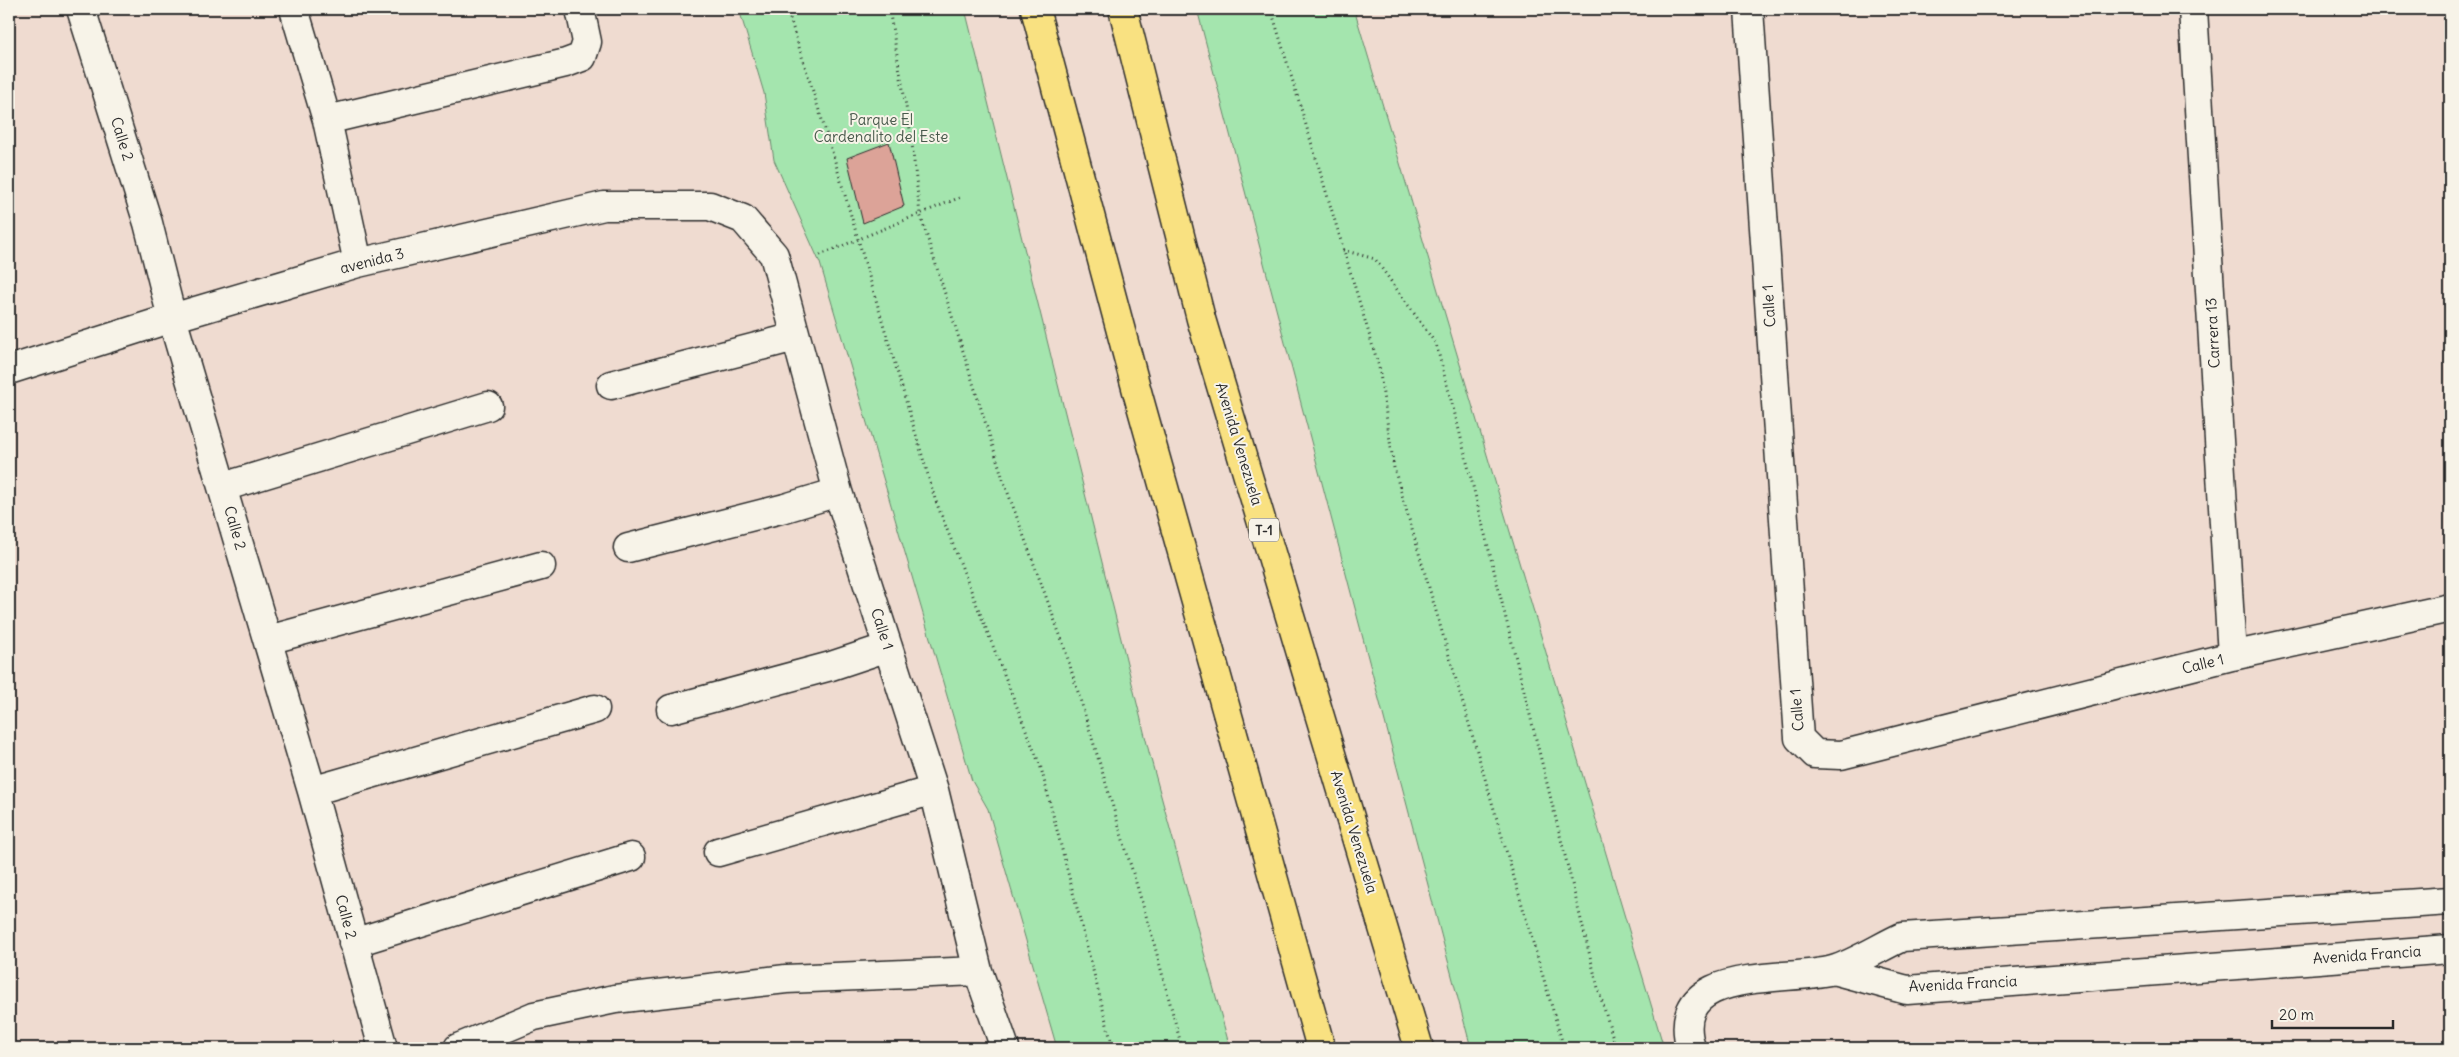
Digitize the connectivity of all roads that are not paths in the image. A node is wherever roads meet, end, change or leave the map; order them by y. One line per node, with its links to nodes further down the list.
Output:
1 (81, 9): 11 (street, Calle 2)
2 (294, 9): 8 (street)
3 (580, 9): 8 (street)
4 (1035, 9): 39 (main road)
5 (1123, 9): 40 (main road, Avenida Venezuela / T-1)
6 (1749, 9): 23 (street, Calle 1)
7 (2193, 9): 23 (street, Carrera 13)
8 (327, 120): 10 (street)
9 (743, 219): 10 (street, avenida 3); 12 (street, Calle 1)
10 (358, 263): 11 (street, avenida 3)
11 (172, 318): 13 (street, avenida 3); 16 (street, Calle 2)
12 (795, 337): 14 (street); 17 (street, Calle 1)
13 (9, 370)
14 (612, 384)
15 (488, 406): 16 (street)
16 (223, 487): 21 (street, Calle 2)
17 (838, 492): 18 (street); 22 (street, Calle 1)
18 (628, 548)
19 (541, 566): 21 (street)
20 (2450, 608): 23 (street, Calle 1)
21 (268, 640): 27 (street, Calle 2)
22 (888, 647): 25 (street); 26 (street, Calle 1)
23 (2232, 656)
24 (594, 709): 27 (street)
25 (671, 709)
26 (934, 790): 28 (street); 34 (street, Calle 1)
27 (312, 791): 31 (street, Calle 2)
28 (718, 852)
29 (631, 858): 31 (street)
30 (2450, 901): 33 (street)
31 (353, 943): 36 (street, Calle 2)
32 (2450, 948): 33 (street, Avenida Francia)
33 (1833, 970): 35 (street)
34 (978, 971): 37 (street); 38 (street, Calle 1)
35 (1690, 1044)
36 (383, 1048)
37 (458, 1048)
38 (1005, 1048)
39 (1320, 1048)
40 (1419, 1048)

